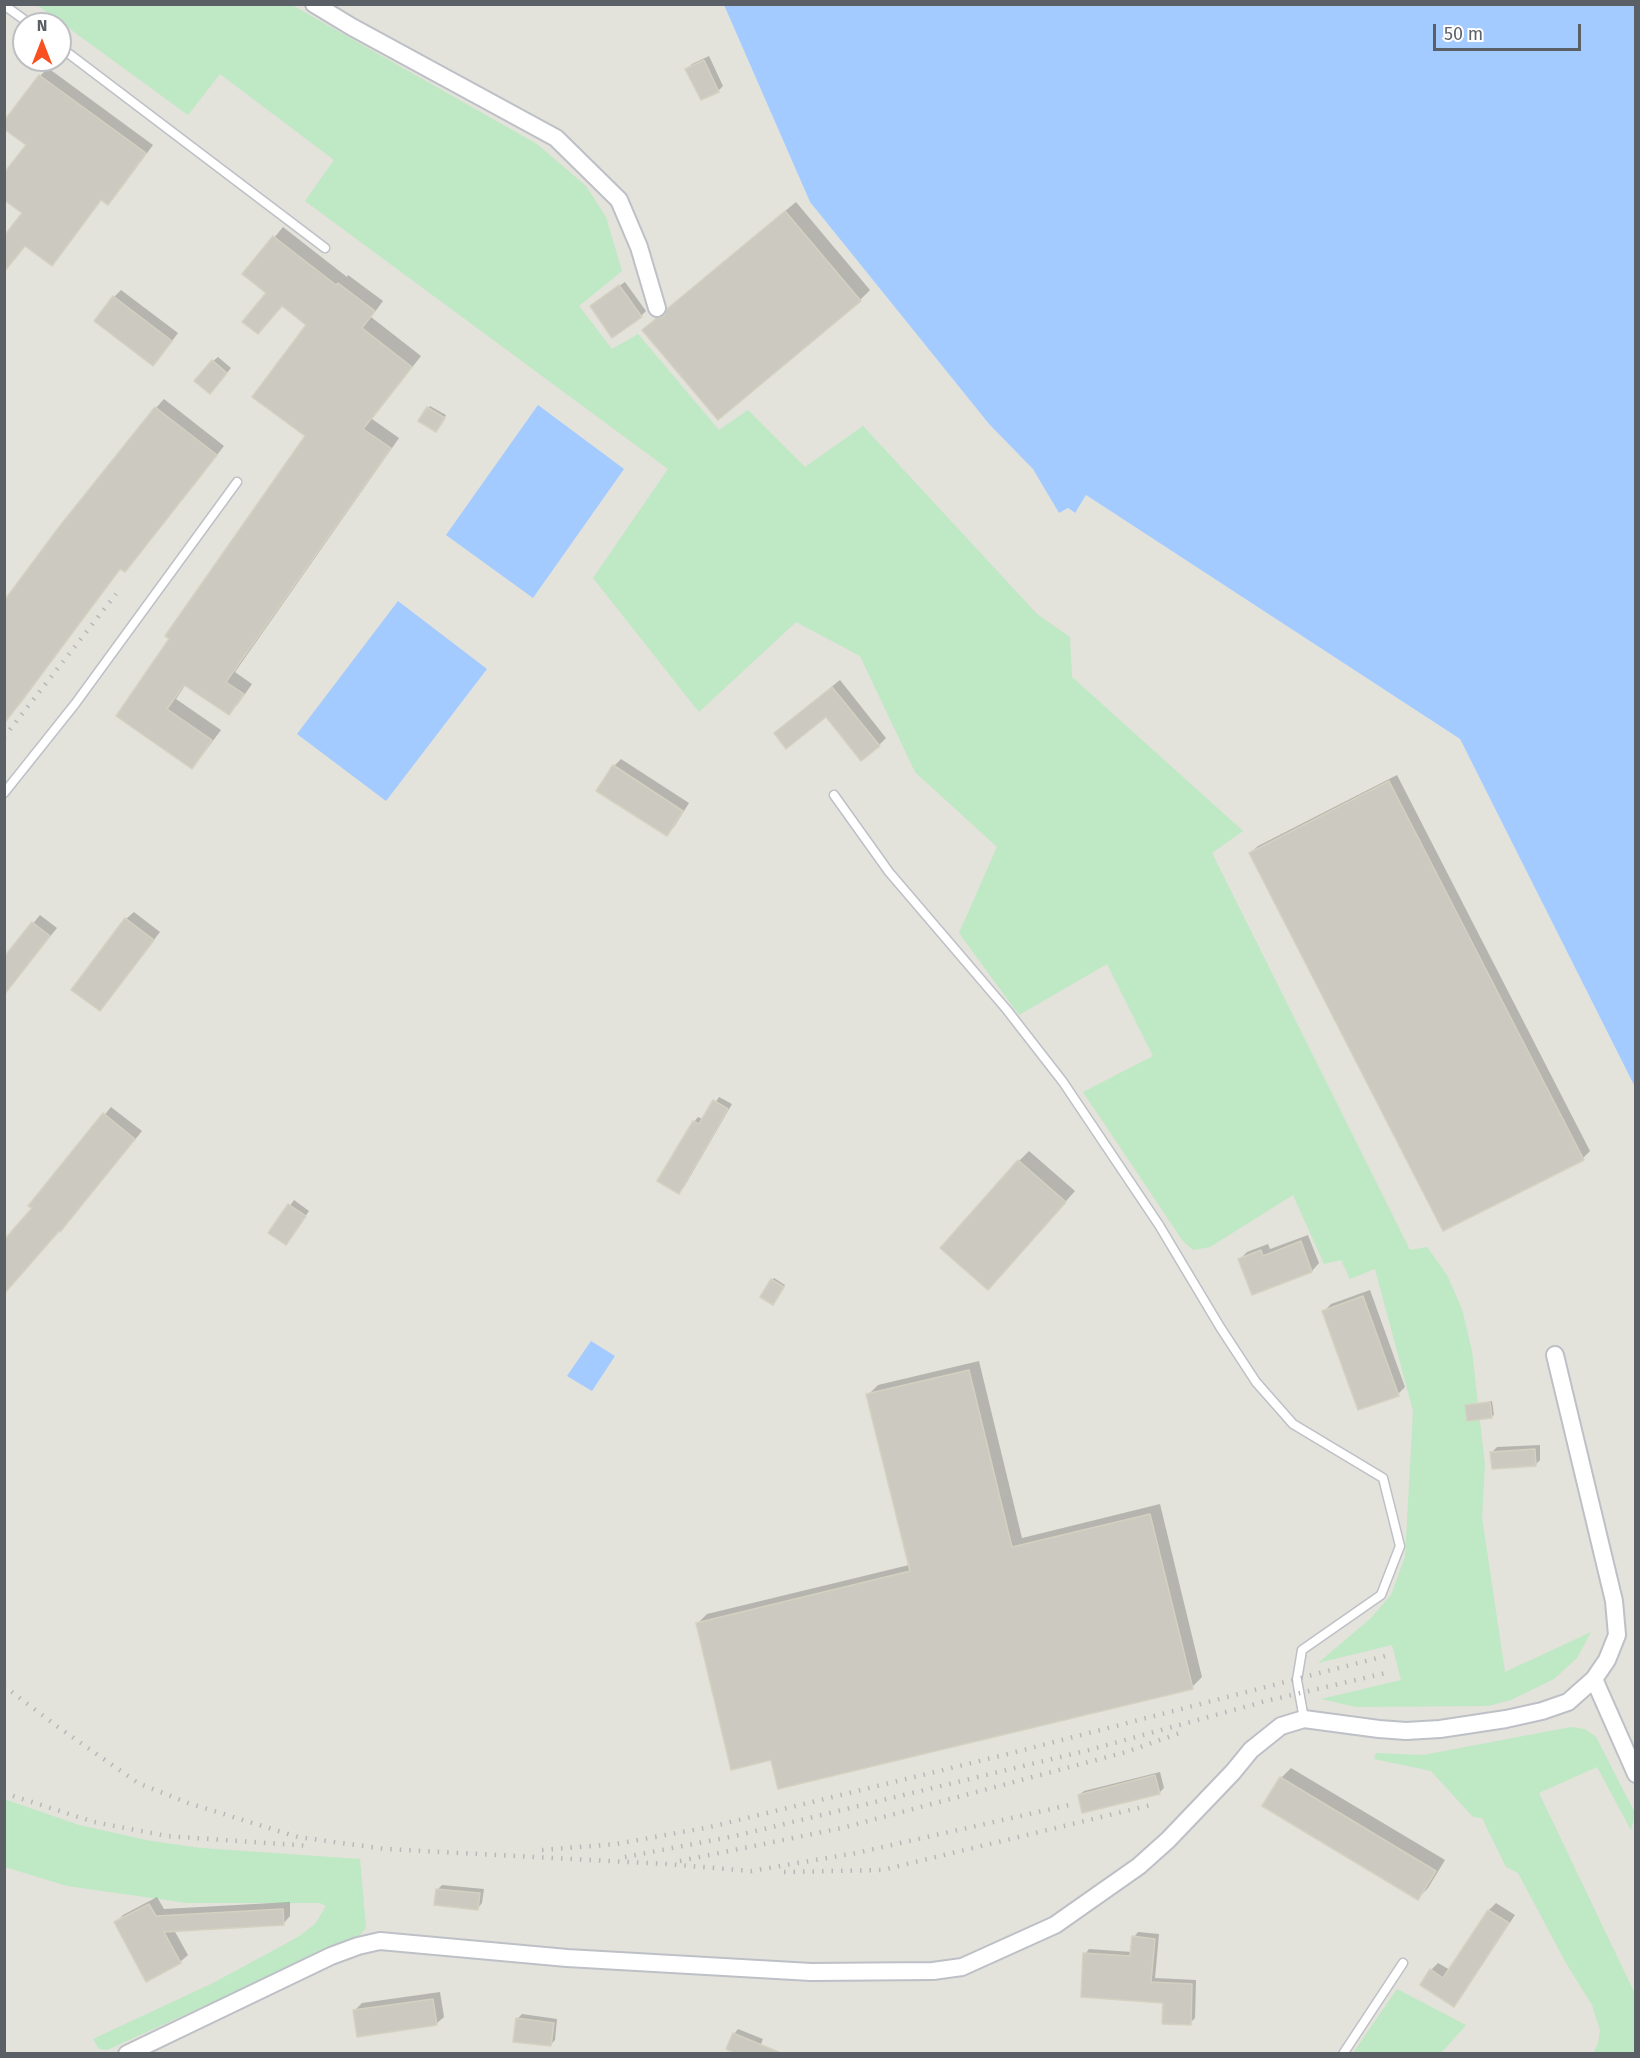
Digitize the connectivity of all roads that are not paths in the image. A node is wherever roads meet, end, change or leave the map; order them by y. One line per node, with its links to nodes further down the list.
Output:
1 (314, 4): 4 (street)
2 (72, 56): 3 (lane)
3 (325, 248)
4 (657, 308)
5 (237, 483): 6 (lane)
6 (4, 793)
7 (834, 795): 10 (lane)
8 (1555, 1355): 9 (street)
9 (1594, 1679): 10 (street); 11 (street)
10 (1304, 1719): 13 (street)
11 (1635, 1774)
12 (1403, 1963): 14 (lane)
13 (127, 2054)
14 (1343, 2054)

